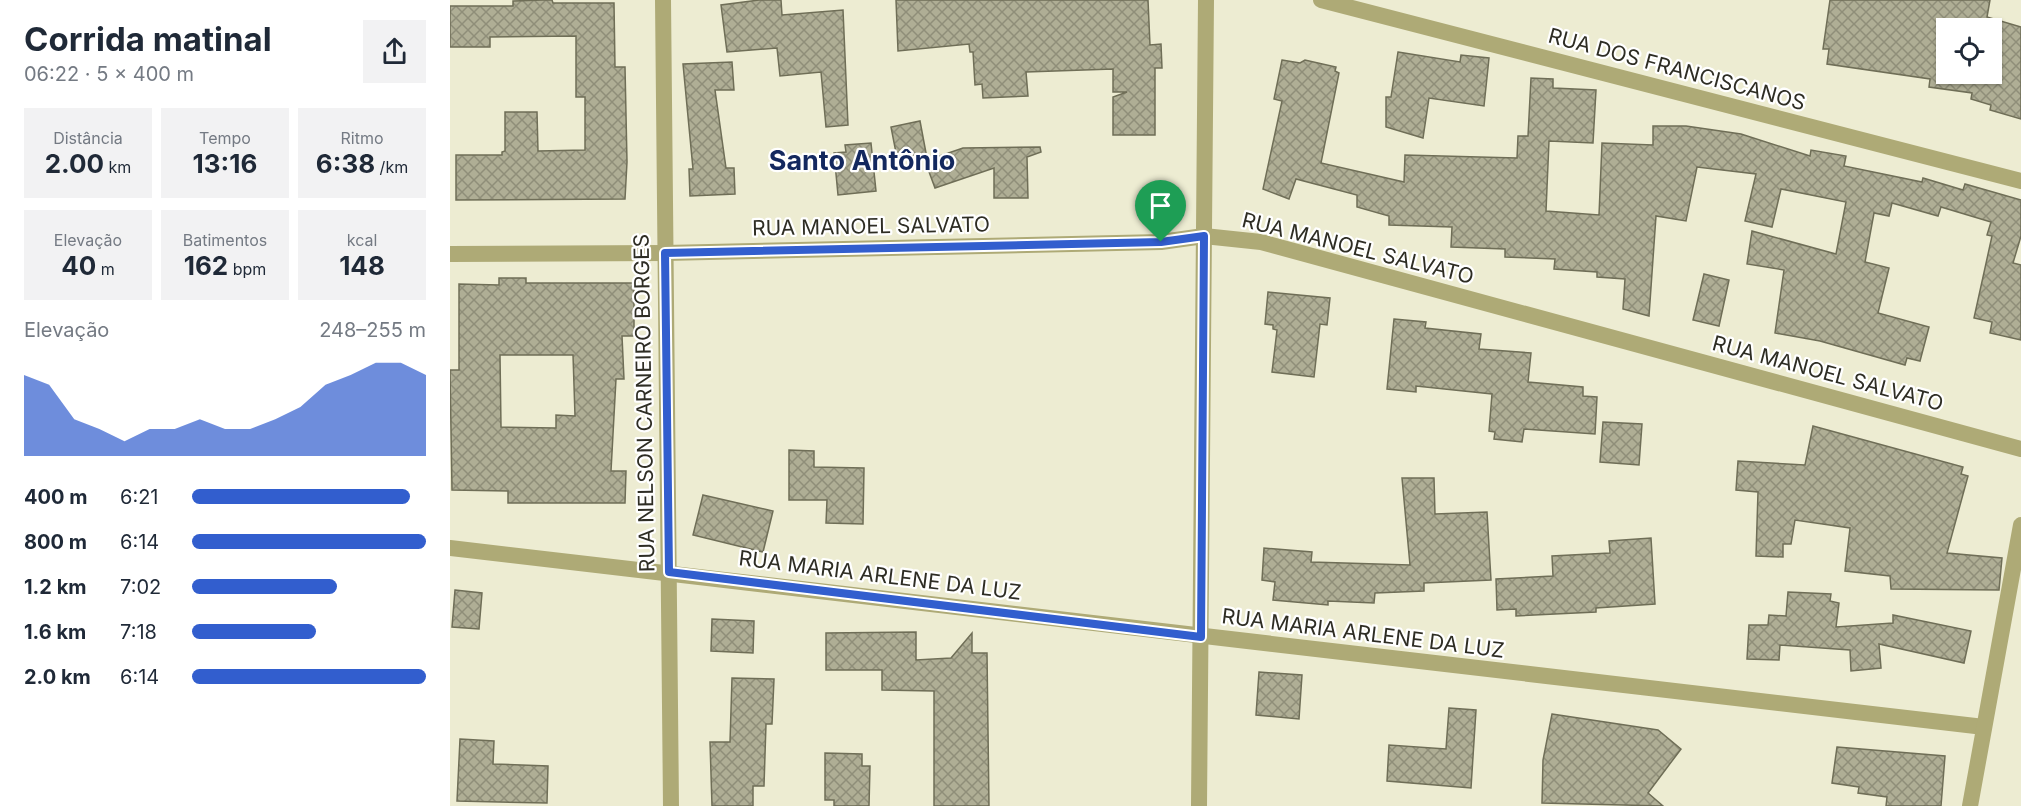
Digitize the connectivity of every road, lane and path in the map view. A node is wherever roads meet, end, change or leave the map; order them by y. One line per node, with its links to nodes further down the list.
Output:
1 (663, 0): 6 (street, RUA NELSON CARNEIRO BORGES)
2 (1206, 0): 5 (street)
3 (1321, 0): 4 (street, RUA DOS FRANCISCANOS)
4 (2021, 181)
5 (1204, 236): 6 (street, RUA MANOEL SALVATO); 8 (street, RUA MANOEL SALVATO); 12 (street)
6 (665, 253): 7 (street, RUA MANOEL SALVATO); 11 (street, RUA NELSON CARNEIRO BORGES)
7 (450, 254)
8 (2021, 448)
9 (2021, 525): 13 (street)
10 (450, 548): 11 (street, RUA MARIA ARLENE DA LUZ)
11 (669, 572): 12 (street, RUA MARIA ARLENE DA LUZ); 14 (street, RUA NELSON CARNEIRO BORGES)
12 (1201, 637): 13 (street, RUA MARIA ARLENE DA LUZ); 15 (street)
13 (1984, 727): 16 (street)
14 (671, 806)
15 (1199, 806)
16 (1970, 806)

